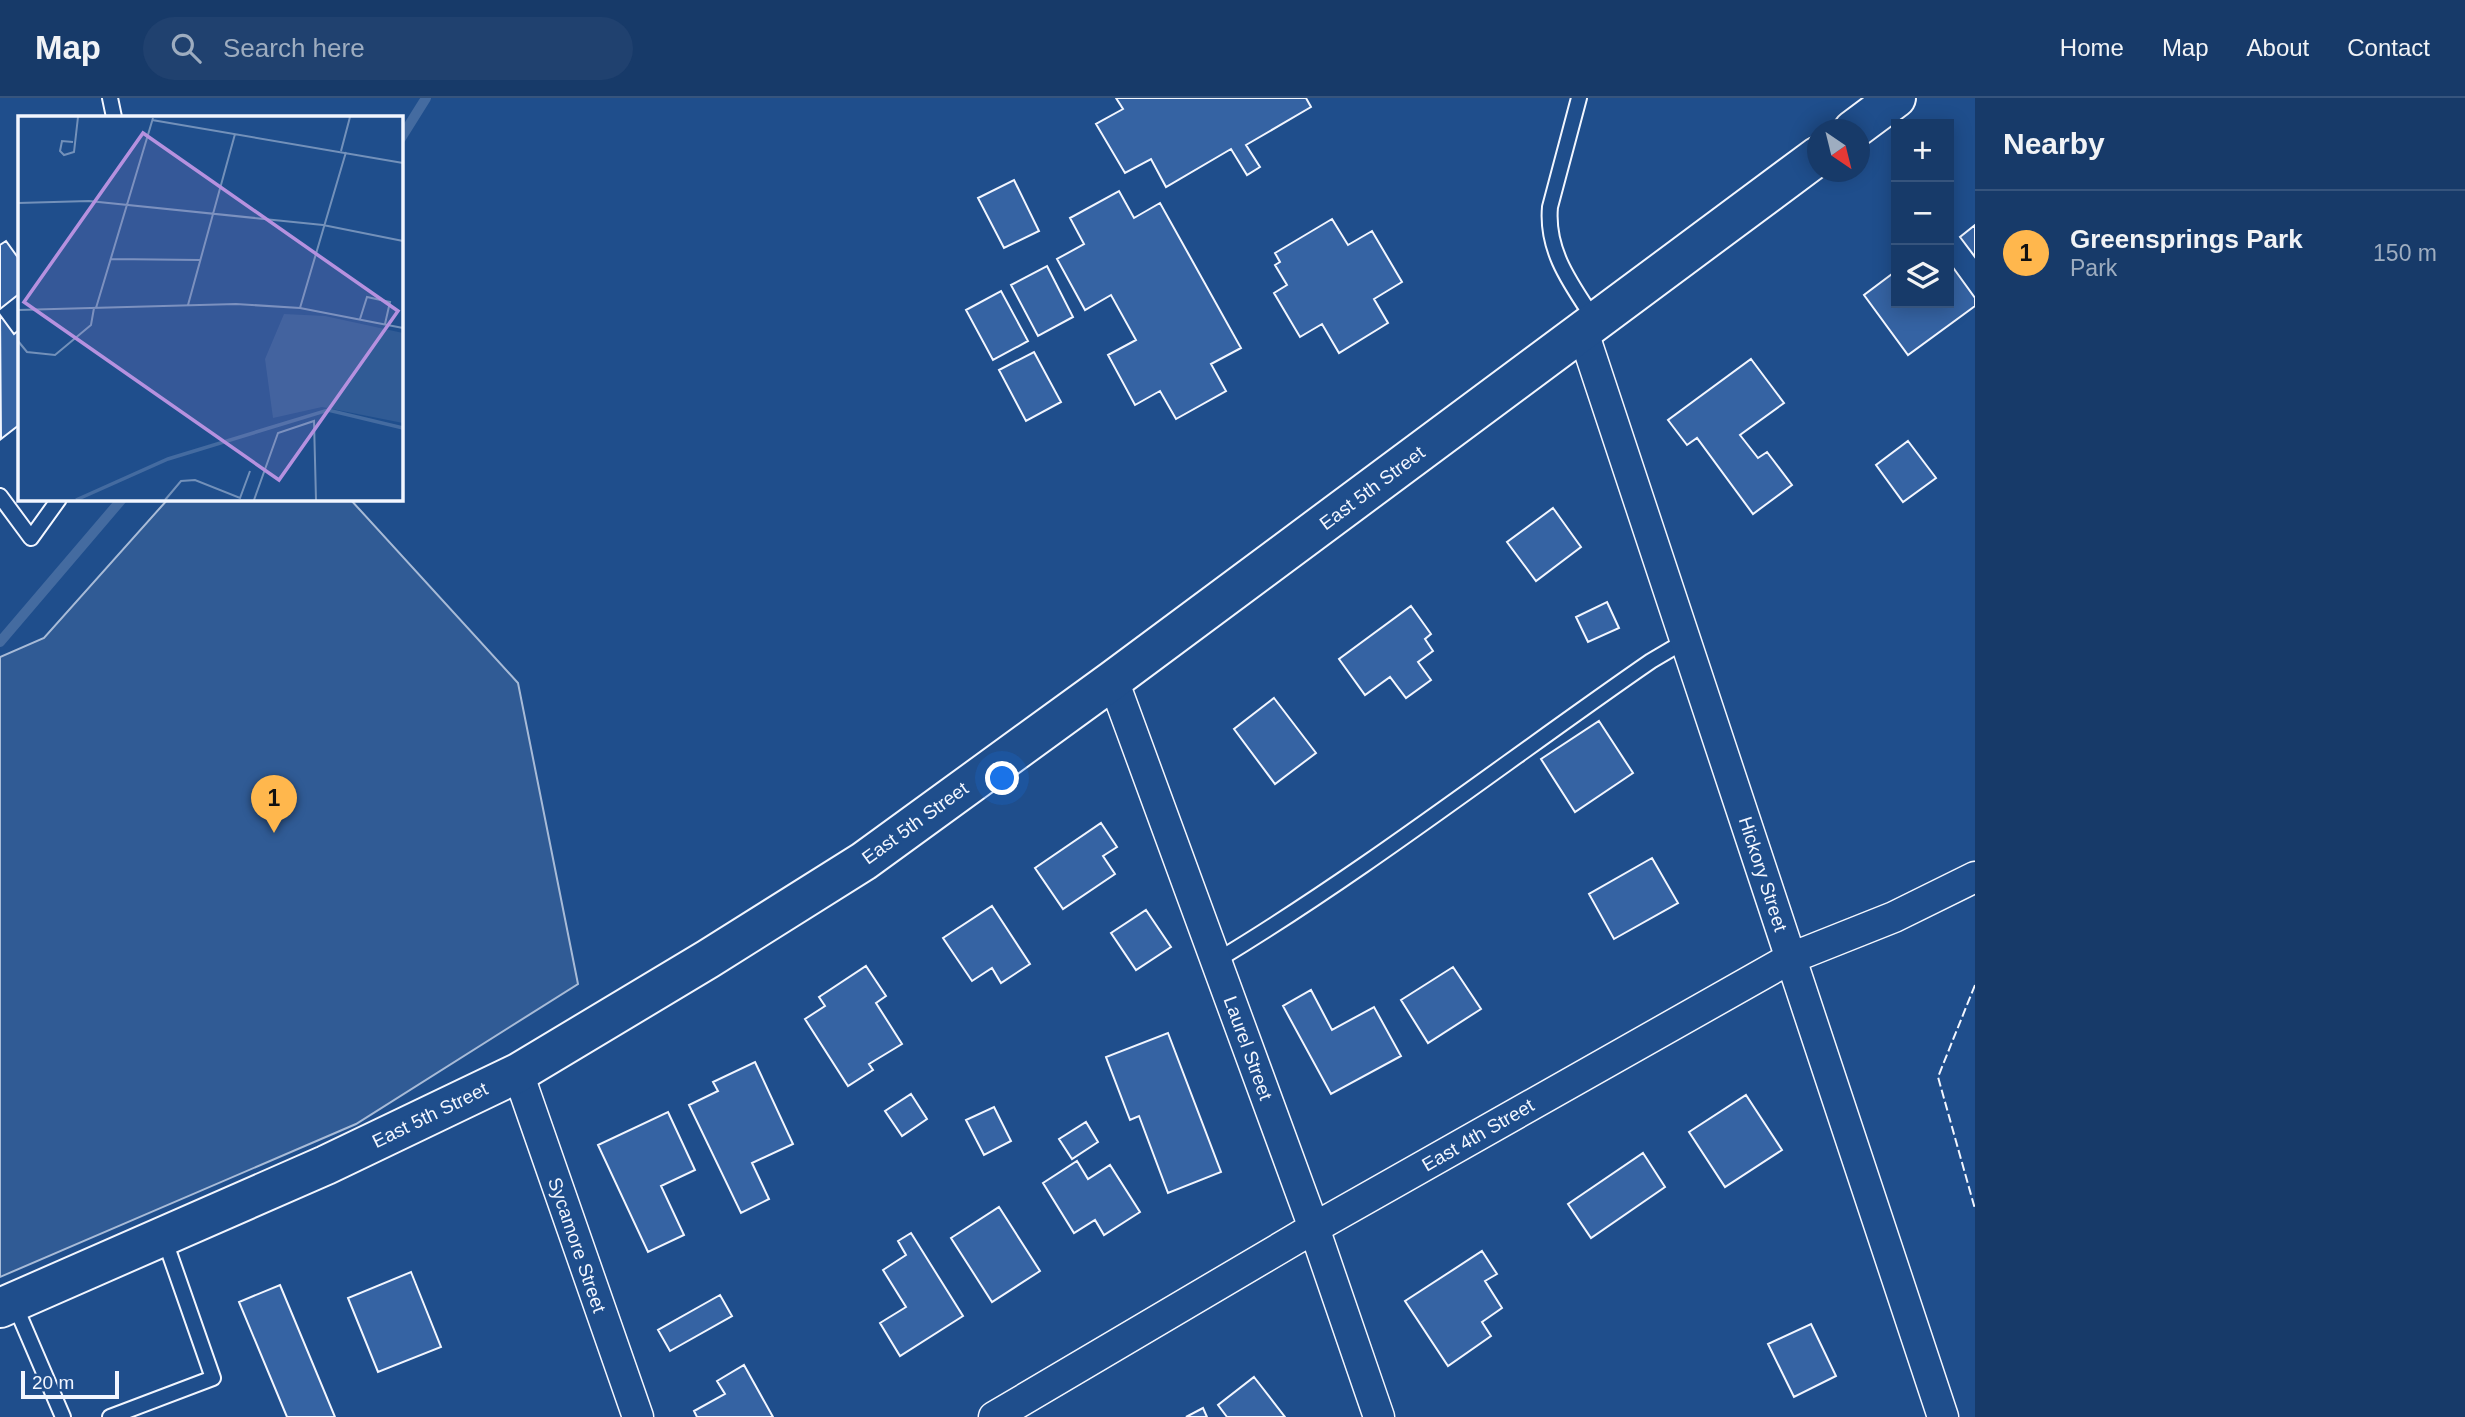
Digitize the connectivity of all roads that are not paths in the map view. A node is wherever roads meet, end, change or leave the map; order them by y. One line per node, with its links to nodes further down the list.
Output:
1 (110, 98): 4 (lane)
2 (1579, 98): 7 (lane)
3 (1896, 98): 5 (main road)
4 (114, 116)
5 (1868, 119)
6 (1807, 164): 7 (main road, East 5th Street)
7 (1589, 327): 10 (street, Hickory Street); 11 (main road, East 5th Street)
8 (0, 496): 9 (lane)
9 (58, 500)
10 (1685, 641): 13 (street, Hickory Street); 14 (lane)
11 (1113, 680): 14 (street, Laurel Street); 15 (main road, East 5th Street)
12 (1975, 877): 13 (street, East 4th Street)
13 (1791, 958): 16 (street, East 4th Street); 24 (street, Hickory Street)
14 (1216, 961): 16 (street, Laurel Street)
15 (517, 1073): 17 (main road, East 5th Street); 21 (street, Sycamore Street)
16 (1314, 1228): 22 (street, East 4th Street); 23 (street, Laurel Street)
17 (164, 1237): 18 (main road, East 5th Street); 20 (lane)
18 (7, 1305): 19 (lane)
19 (63, 1417)
20 (110, 1417)
21 (638, 1417)
22 (994, 1417)
23 (1379, 1417)
24 (1943, 1417)

